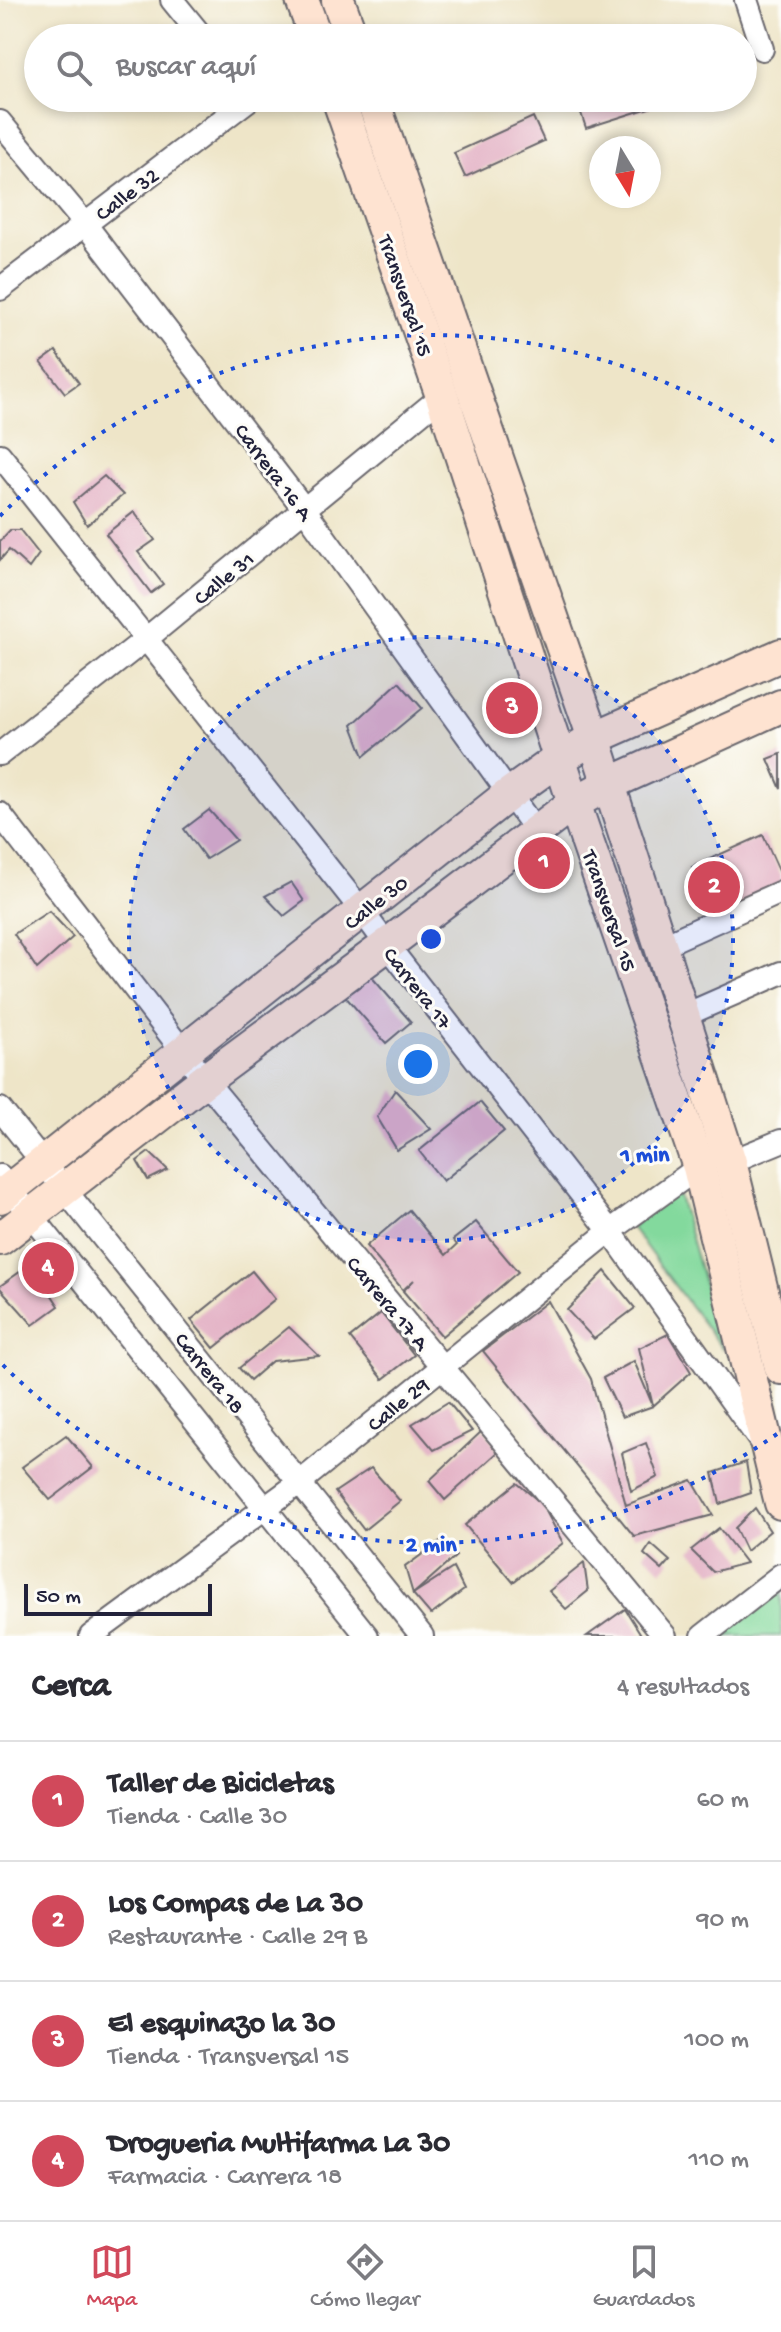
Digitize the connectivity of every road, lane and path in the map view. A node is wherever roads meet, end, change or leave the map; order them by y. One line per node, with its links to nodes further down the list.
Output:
1 (172, 0): 5 (street)
2 (302, 0): 6 (street)
3 (338, 0): 7 (street)
4 (746, 0): 8 (street)
5 (192, 24)
6 (311, 24)
7 (347, 24)
8 (754, 24)
9 (757, 34): 10 (street)
10 (762, 49)
11 (233, 112): 15 (street, Calle 32)
12 (343, 112): 17 (street, Transversal 15)
13 (377, 112): 23 (street, Transversal 15)
14 (0, 122): 15 (street, Carrera 16 A)
15 (85, 224): 16 (street, Calle 32); 19 (street, Carrera 16 A)
16 (0, 289)
17 (442, 396): 19 (street, Calle 31); 25 (street, Transversal 15)
18 (0, 455): 20 (street, Carrera 17)
19 (305, 510): 20 (street, Calle 31); 27 (street, Carrera 16 A)
20 (146, 639): 24 (street, Calle 31); 32 (street, Carrera 17)
21 (781, 655): 23 (street, Calle 30)
22 (781, 706): 26 (street, Calle 30)
23 (594, 738): 25 (street, Calle 30); 26 (street, Transversal 15)
24 (0, 754)
25 (560, 758): 27 (street, Calle 30); 28 (street, Transversal 15)
26 (609, 784): 28 (street, Calle 30); 34 (street, Transversal 15)
27 (508, 795): 30 (street, Carrera 16 A); 32 (street, Calle 30)
28 (574, 803): 30 (street, Calle 30); 42 (street, Transversal 15)
29 (0, 814): 37 (street)
30 (536, 831): 33 (street, Calle 30)
31 (781, 892): 34 (street)
32 (362, 911): 33 (street, Carrera 17); 37 (street, Calle 30)
33 (387, 945): 38 (street, Calle 30); 46 (street, Carrera 17)
34 (661, 946): 36 (street, Transversal 15)
35 (781, 973): 36 (street)
36 (683, 1016): 42 (street, Transversal 15)
37 (184, 1052): 38 (street, Carrera 17 A); 41 (street, Calle 30)
38 (205, 1080): 44 (street, Calle 30); 49 (street, Carrera 17 A)
39 (0, 1109): 41 (street, Carrera 18)
40 (781, 1141): 42 (street, Calle 29)
41 (43, 1162): 43 (street, Calle 30); 44 (street, Carrera 18)
42 (714, 1164): 46 (street, Calle 29); 48 (street, Transversal 15); 51 (street, Transversal 15)
43 (3, 1187): 45 (street, Carrera 18)
44 (64, 1188): 45 (street, Calle 30); 52 (street, Carrera 18)
45 (32, 1215): 47 (street, Calle 30); 54 (street, Carrera 18)
46 (610, 1231): 49 (street, Calle 29); 51 (street, Carrera 17)
47 (0, 1239)
48 (773, 1300): 50 (street, Transversal 15)
49 (442, 1367): 52 (street, Calle 29); 59 (street, Carrera 17 A)
50 (781, 1368)
51 (768, 1452): 53 (street, Transversal 15)
52 (299, 1483): 54 (street, Calle 29); 58 (street, Carrera 18)
53 (781, 1503)
54 (265, 1508): 56 (street, Calle 29); 57 (street, Carrera 18)
55 (781, 1575): 60 (street)
56 (91, 1636)
57 (367, 1636)
58 (422, 1636)
59 (665, 1636)
60 (703, 1636)

